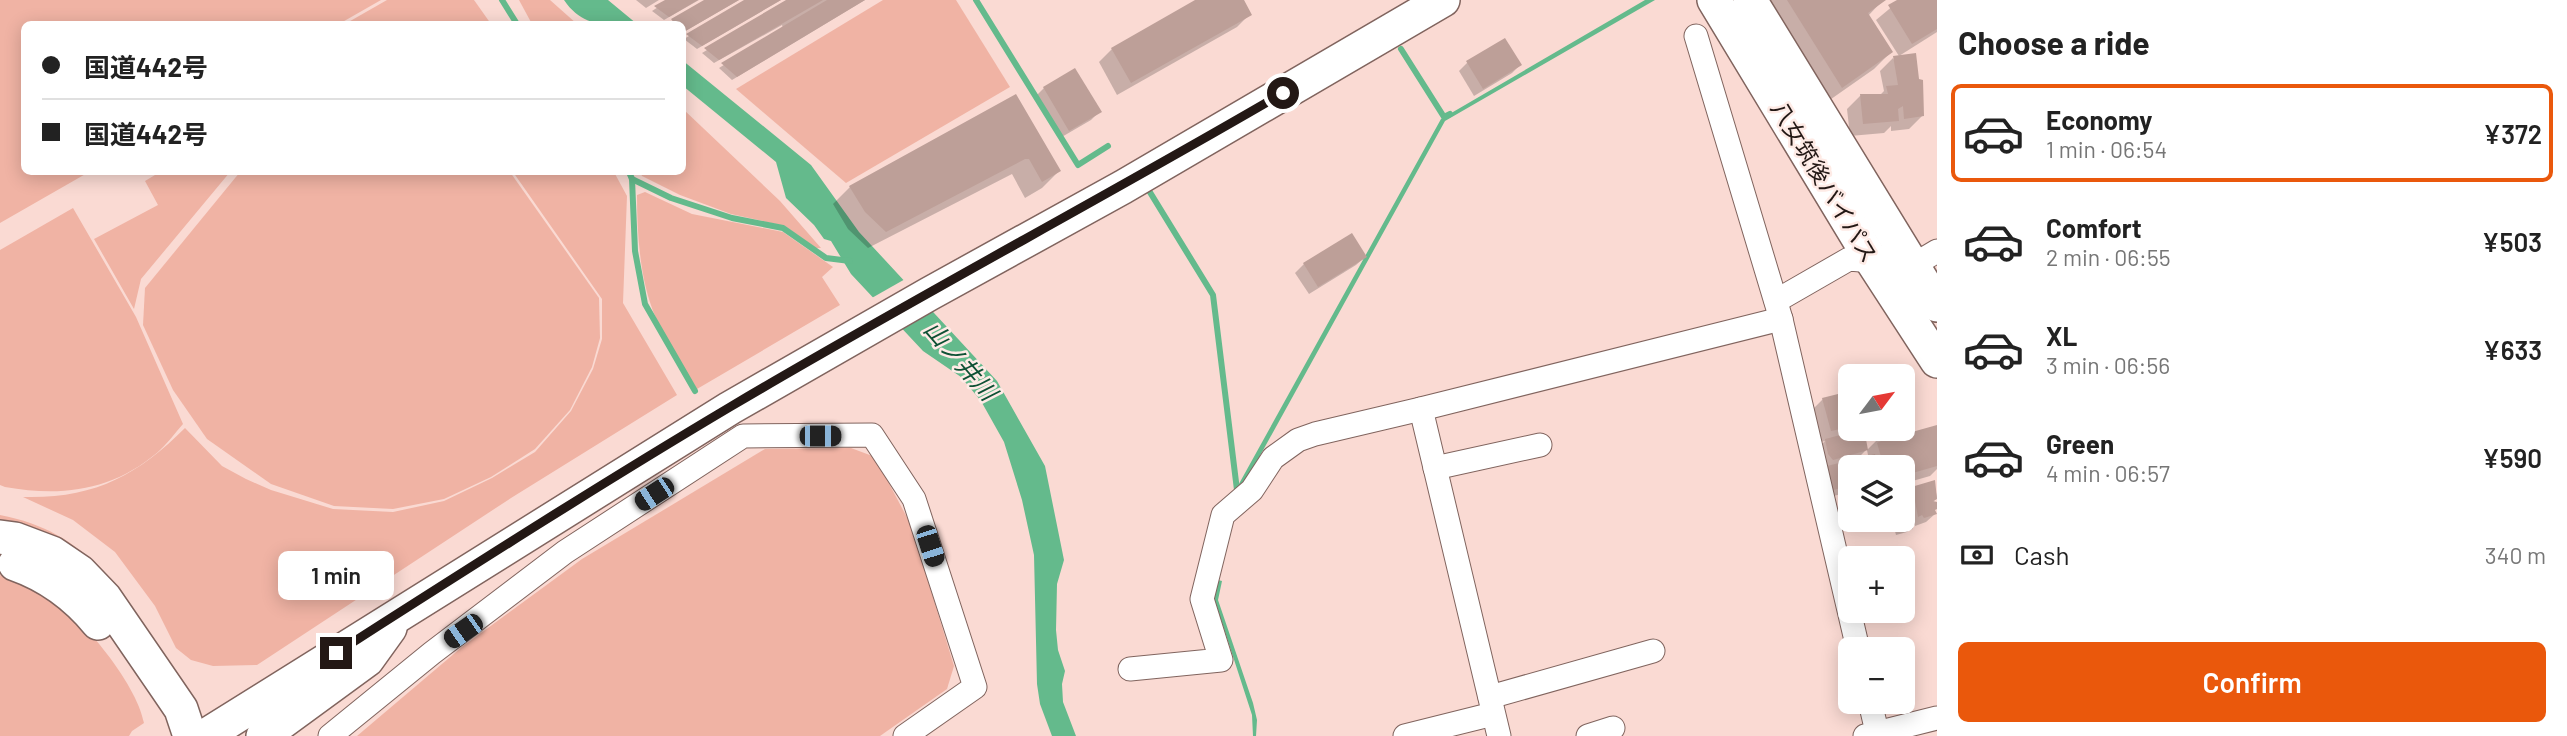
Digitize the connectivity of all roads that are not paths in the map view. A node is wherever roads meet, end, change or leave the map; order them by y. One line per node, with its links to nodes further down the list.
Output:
1 (1443, 0): 10 (highway)
2 (1714, 0): 5 (highway, 八女筑後バイパス)
3 (1750, 0): 5 (highway, 八女筑後バイパス)
4 (1696, 36): 7 (street)
5 (1905, 256): 6 (highway, 八女筑後バイパス); 7 (street); 8 (highway, 八女筑後バイパス)
6 (1937, 304)
7 (1778, 310): 9 (street); 16 (street)
8 (1937, 362)
9 (1421, 409): 12 (street); 18 (street)
10 (736, 422): 15 (highway); 28 (street); 29 (street)
11 (1540, 445): 12 (street)
12 (1435, 468): 20 (street)
13 (0, 537): 25 (highway)
14 (0, 558): 24 (highway)
15 (401, 611): 26 (highway); 27 (highway)
16 (1855, 637)
17 (1653, 651): 20 (street)
18 (1130, 669)
19 (1871, 714): 23 (street)
20 (1494, 716): 30 (street)
21 (1937, 718): 23 (street)
22 (1614, 728): 31 (street)
23 (1873, 735)
24 (182, 736)
25 (190, 736)
26 (205, 736)
27 (263, 736)
28 (330, 736)
29 (905, 736)
30 (1405, 736)
31 (1588, 736)

